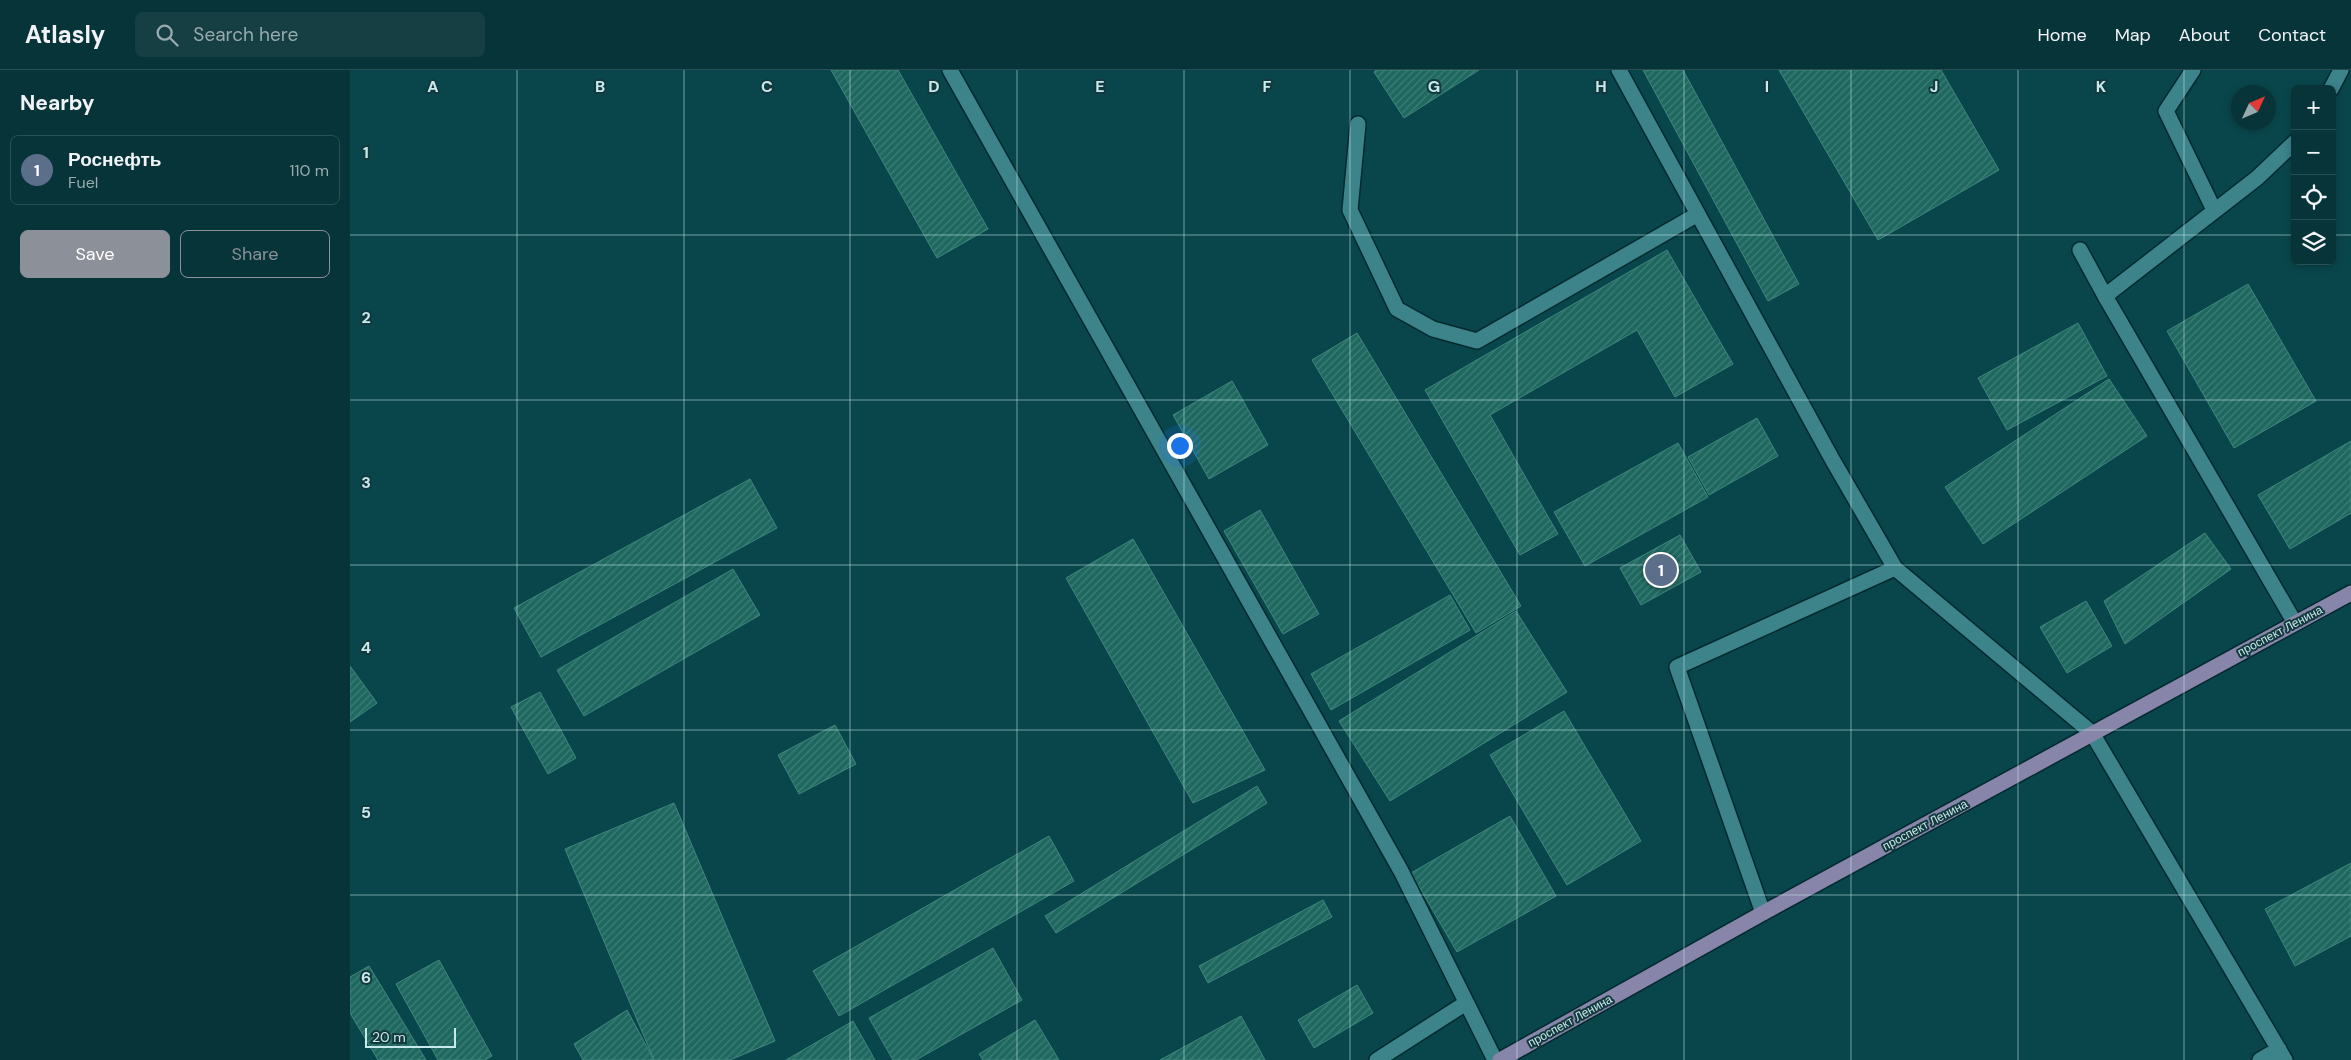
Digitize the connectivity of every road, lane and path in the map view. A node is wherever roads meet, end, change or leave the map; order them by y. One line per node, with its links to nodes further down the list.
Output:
1 (950, 70): 17 (lane)
2 (1619, 70): 9 (lane)
3 (2193, 70): 8 (lane)
4 (2341, 70): 5 (lane)
5 (2333, 85)
6 (1358, 124): 9 (lane)
7 (2291, 146): 8 (lane)
8 (2214, 210): 11 (lane)
9 (1698, 214): 12 (lane)
10 (2080, 250): 11 (lane)
11 (2105, 296): 14 (lane)
12 (1895, 568): 15 (lane); 16 (lane)
13 (2351, 593): 14 (main road, проспект Ленина)
14 (2295, 623): 15 (main road, проспект Ленина)
15 (2092, 733): 16 (main road, проспект Ленина); 18 (lane)
16 (1763, 913): 21 (main road, проспект Ленина)
17 (1466, 1003): 19 (lane); 20 (lane)
18 (2282, 1055): 22 (lane)
19 (1377, 1060)
20 (1495, 1060)
21 (1500, 1060)
22 (2260, 1060)

